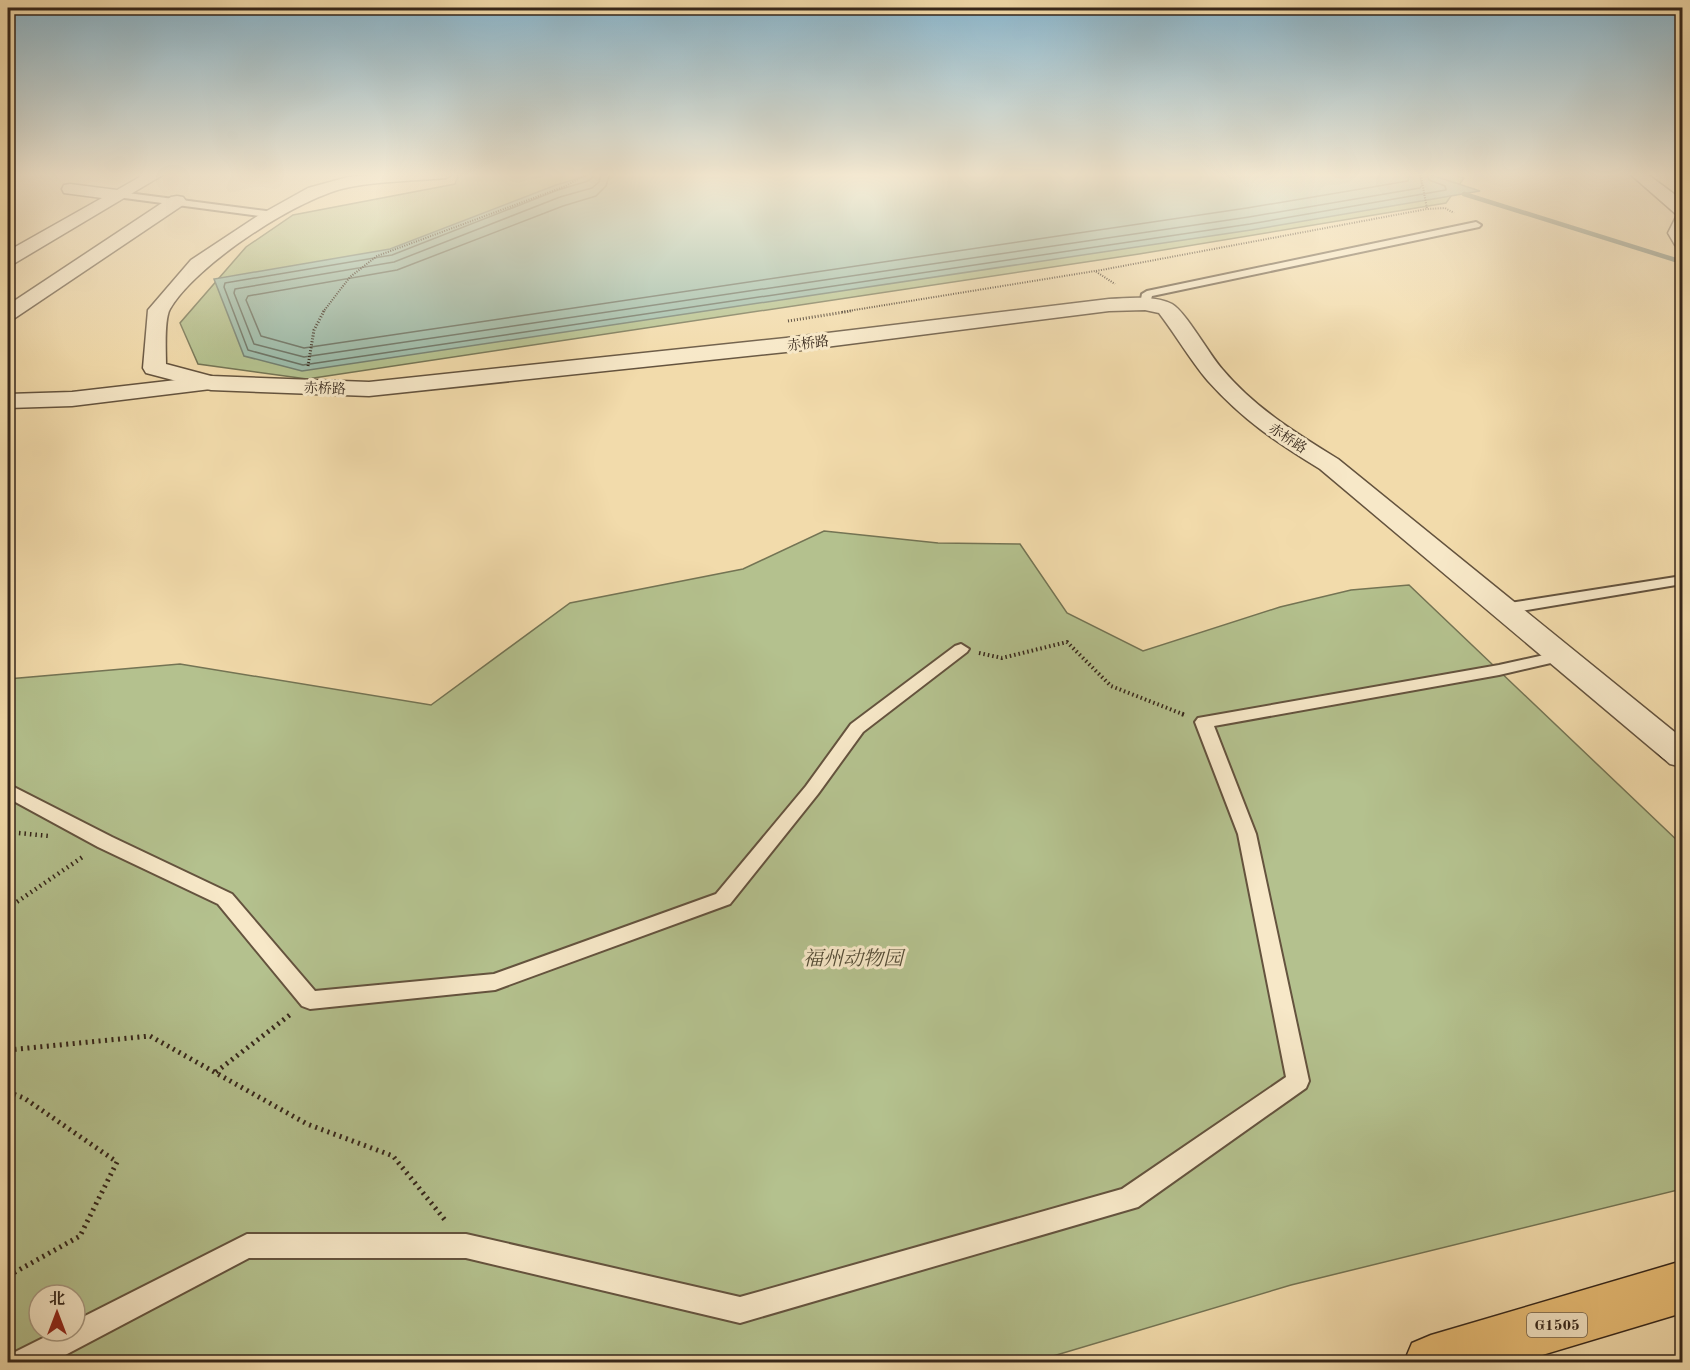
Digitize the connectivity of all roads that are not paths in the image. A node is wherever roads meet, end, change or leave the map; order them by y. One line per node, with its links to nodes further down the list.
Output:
1 (47, 237): 5 (street)
2 (123, 237): 7 (street)
3 (239, 237): 8 (street, 赤桥路)
4 (1419, 237): 6 (lane)
5 (8, 259)
6 (1145, 304): 8 (street, 赤桥路); 11 (street, 赤桥路)
7 (8, 314)
8 (211, 383): 9 (street)
9 (8, 402)
10 (1683, 580): 11 (lane)
11 (1503, 609): 13 (street, 赤桥路)
12 (961, 649): 15 (lane)
13 (1562, 656): 14 (street, 赤桥路); 17 (lane)
14 (1678, 752)
15 (8, 790)
16 (1683, 1287): 18 (highway, G1505)
17 (25, 1362)
18 (1431, 1362)

